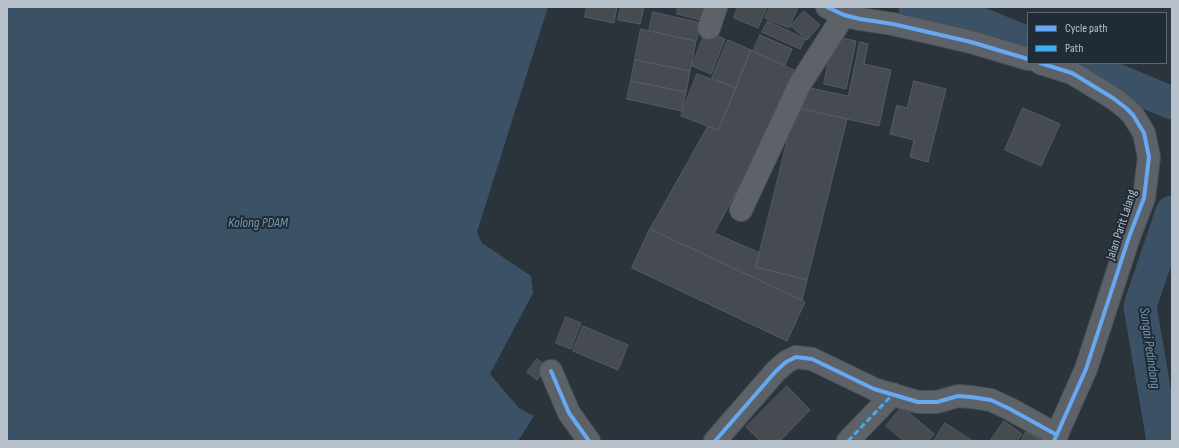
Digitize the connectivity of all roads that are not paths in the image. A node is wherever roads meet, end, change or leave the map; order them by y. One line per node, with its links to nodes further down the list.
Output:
1 (716, 7): 3 (street)
2 (835, 11): 4 (street); 6 (street)
3 (709, 28)
4 (1027, 59)
5 (1043, 64): 9 (street, Jalan Parit Lalang)
6 (741, 210)
7 (551, 371): 10 (street)
8 (893, 394): 9 (street); 11 (street); 12 (street)
9 (1055, 438)
10 (588, 441)
11 (715, 441)
12 (848, 441)

